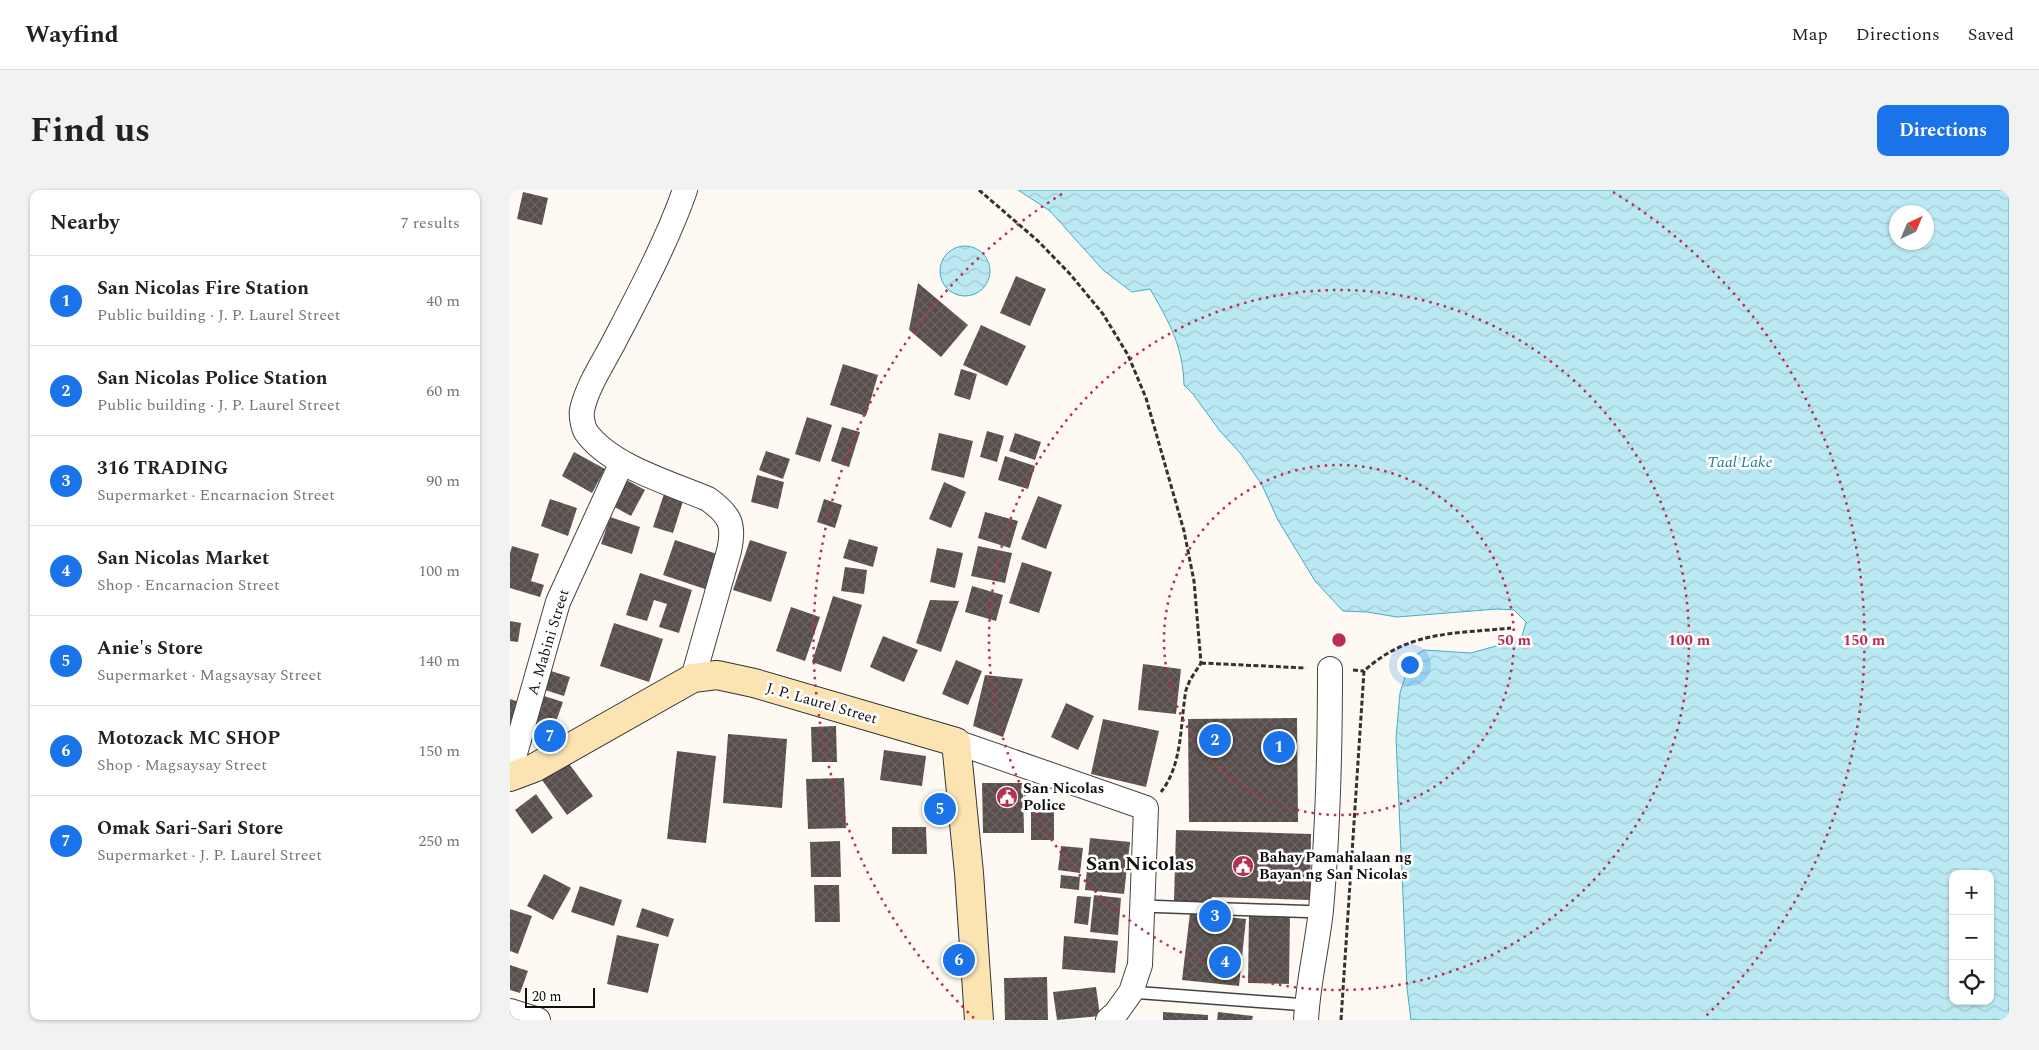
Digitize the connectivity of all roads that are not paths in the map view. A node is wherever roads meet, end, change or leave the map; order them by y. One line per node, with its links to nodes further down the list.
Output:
1 (685, 190): 2 (street)
2 (622, 462): 4 (street); 6 (street, A. Mabini Street)
3 (1330, 669): 9 (street)
4 (693, 678): 5 (main road, J. P. Laurel Street); 7 (main road, J. P. Laurel Street)
5 (956, 742): 8 (street, J. P. Laurel Street); 14 (main road)
6 (510, 771)
7 (510, 777)
8 (1142, 906): 9 (lane); 10 (street)
9 (1320, 912): 12 (street)
10 (1131, 992): 12 (lane); 15 (street)
11 (510, 1011): 13 (street)
12 (1306, 1012)
13 (538, 1020)
14 (979, 1020)
15 (1108, 1020)

